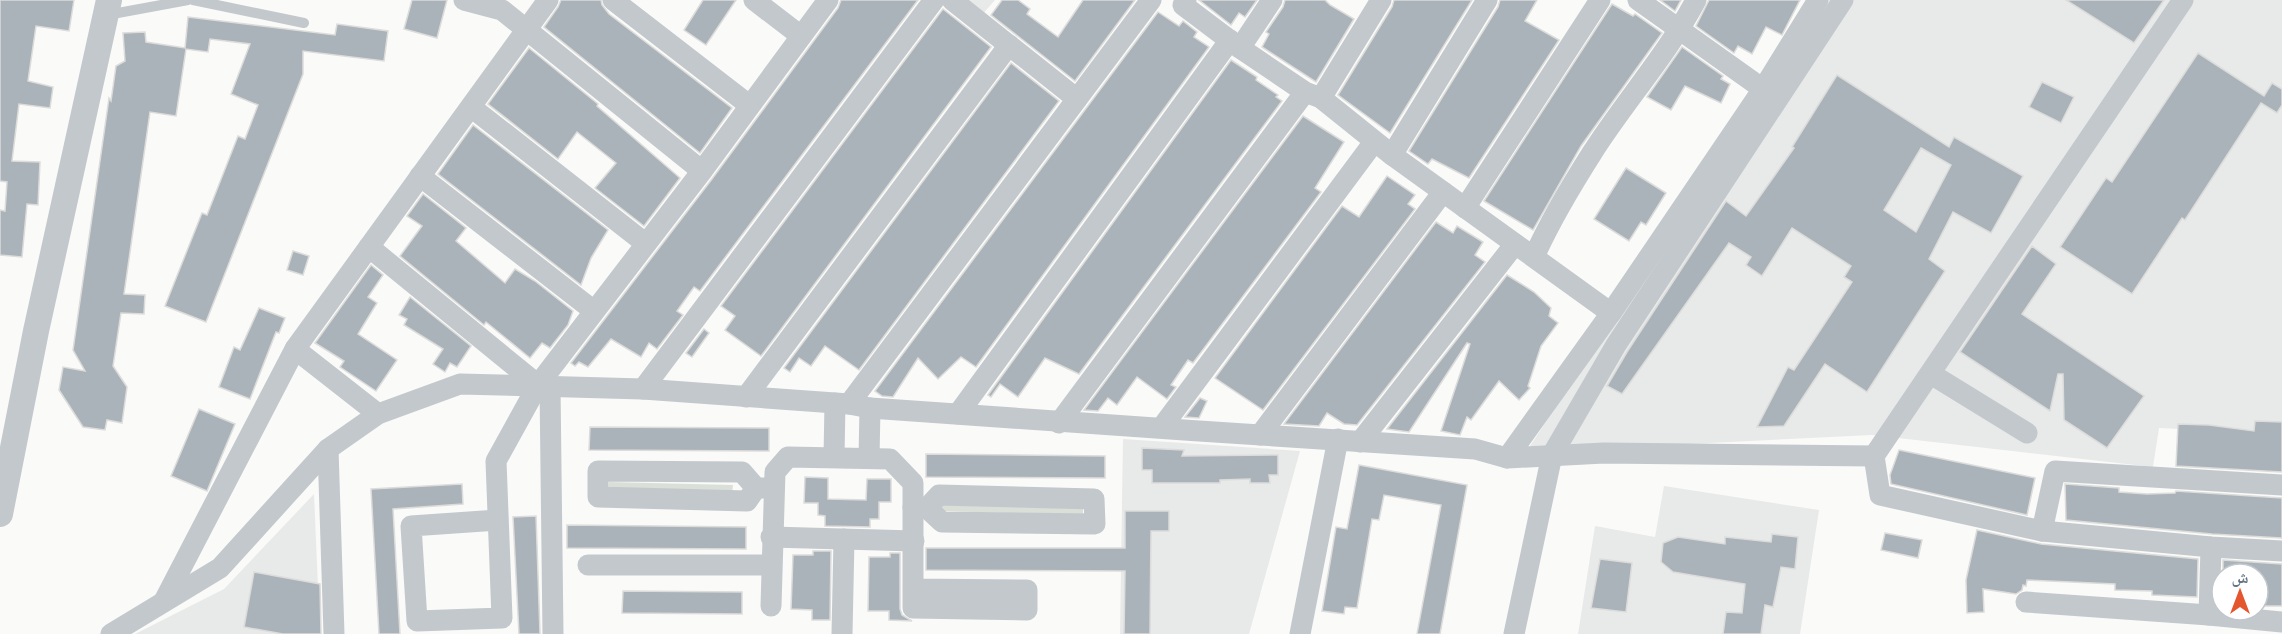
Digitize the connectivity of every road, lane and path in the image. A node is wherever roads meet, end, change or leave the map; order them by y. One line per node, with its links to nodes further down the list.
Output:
1 (188, 0): 21 (lane)
2 (193, 0): 22 (lane)
3 (465, 0): 24 (street)
4 (548, 0): 24 (street)
5 (613, 0): 31 (street)
6 (754, 0): 25 (street)
7 (828, 0): 25 (street)
8 (934, 0): 48 (street)
9 (952, 0): 27 (street)
10 (1151, 0): 30 (street)
11 (1272, 0): 26 (street)
12 (1381, 0): 29 (street)
13 (1487, 0): 34 (street)
14 (1600, 0): 38 (street)
15 (1638, 0): 23 (street)
16 (1696, 0): 23 (street)
17 (1818, 0): 28 (street)
18 (1843, 0): 61 (street)
19 (2183, 0): 46 (street)
20 (1182, 2): 26 (street)
21 (108, 7): 68 (street)
22 (304, 23)
23 (1681, 29): 28 (street); 42 (street)
24 (526, 30): 32 (street); 35 (street)
25 (801, 36): 31 (street)
26 (1235, 44): 29 (street); 53 (street)
27 (1009, 45): 30 (street); 49 (street)
28 (1763, 89): 44 (street)
29 (1313, 95): 33 (street); 54 (street)
30 (1077, 99): 50 (street)
31 (749, 105): 35 (street)
32 (471, 107): 36 (street); 39 (street)
33 (1374, 142): 34 (street); 55 (street)
34 (1392, 155): 37 (street)
35 (702, 171): 39 (street)
36 (420, 176): 41 (street); 43 (street)
37 (1443, 192): 38 (street); 57 (street)
38 (1465, 208): 40 (street)
39 (645, 243): 43 (street)
40 (1515, 244): 42 (street); 59 (street)
41 (369, 247): 45 (street); 47 (street)
42 (1534, 257): 44 (street)
43 (594, 311): 47 (street)
44 (1611, 313): 65 (street)
45 (296, 349): 52 (street); 80 (street)
46 (1931, 374): 56 (street); 62 (street)
47 (544, 386): 48 (street); 52 (street); 70 (street); 87 (street)
48 (643, 389): 49 (street)
49 (746, 397): 50 (street)
50 (842, 404): 51 (street); 63 (street)
51 (870, 408): 53 (street); 64 (street)
52 (378, 414): 60 (street)
53 (958, 414): 54 (street)
54 (1059, 423): 55 (street)
55 (1162, 427): 57 (street)
56 (2027, 434)
57 (1260, 435): 58 (street)
58 (1338, 439): 59 (street); 89 (street)
59 (1360, 442): 65 (street)
60 (328, 449): 80 (street); 86 (street)
61 (1552, 455): 62 (street); 65 (street); 90 (street)
62 (1874, 456): 71 (street)
63 (834, 457): 64 (street); 67 (street)
64 (869, 458): 69 (street)
65 (1507, 458)
66 (2282, 485): 71 (street)
67 (765, 488): 67 (street); 72 (street)
68 (1, 499)
69 (920, 508): 69 (street); 74 (street)
70 (498, 520): 70 (street)
71 (2042, 531): 75 (street)
72 (771, 537): 73 (street); 78 (street)
73 (844, 539): 74 (street); 88 (street)
74 (914, 541): 79 (street)
75 (2211, 547): 76 (street); 83 (street)
76 (2282, 551)
77 (588, 565): 78 (street)
78 (771, 565): 82 (street)
79 (913, 590): 79 (street)
80 (164, 602): 85 (street)
81 (2026, 602): 83 (street)
82 (771, 606)
83 (2209, 615): 84 (street)
84 (2282, 622)
85 (111, 634)
86 (334, 634)
87 (553, 634)
88 (842, 634)
89 (1300, 634)
90 (1514, 634)

